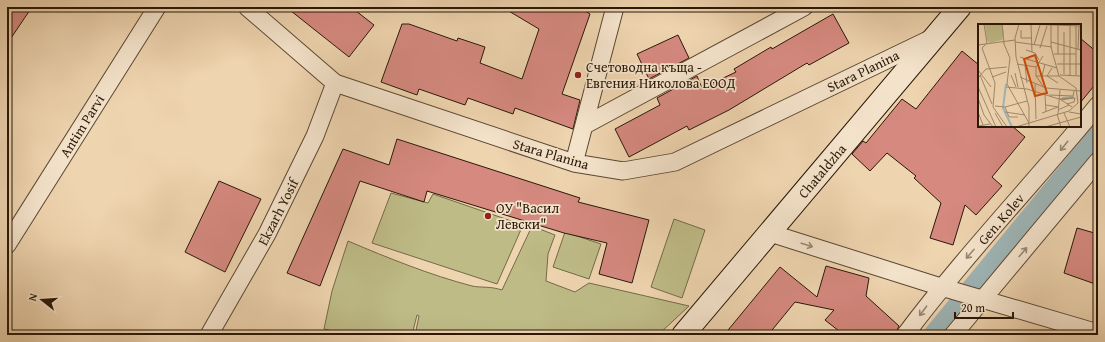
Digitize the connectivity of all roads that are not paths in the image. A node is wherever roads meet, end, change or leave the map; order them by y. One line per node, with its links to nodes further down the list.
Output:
1 (157, 7): 15 (street, Antim Parvi)
2 (247, 7): 7 (street, Stara Planina)
3 (615, 7): 9 (street)
4 (804, 7): 9 (street)
5 (960, 7): 6 (street, Chataldzha)
6 (935, 37): 13 (street, Stara Planina); 14 (street, Chataldzha)
7 (336, 83): 13 (street, Stara Planina); 19 (street, Ekzarh Yosif)
8 (1098, 105): 10 (street, Gen. Kolev, one-way to 10)
9 (585, 125): 13 (street)
10 (1081, 126)
11 (1080, 127): 16 (street, Gen. Kolev, one-way to 16)
12 (1098, 161): 17 (street, one-way to 12)
13 (574, 163)
14 (770, 233): 16 (street, one-way to 16); 20 (street, Chataldzha)
15 (7, 245)
16 (947, 289): 17 (street); 21 (street, Gen. Kolev, one-way to 21)
17 (980, 299): 18 (street); 22 (street)
18 (1098, 333)
19 (209, 335)
20 (683, 335)
21 (905, 335)
22 (953, 335)

